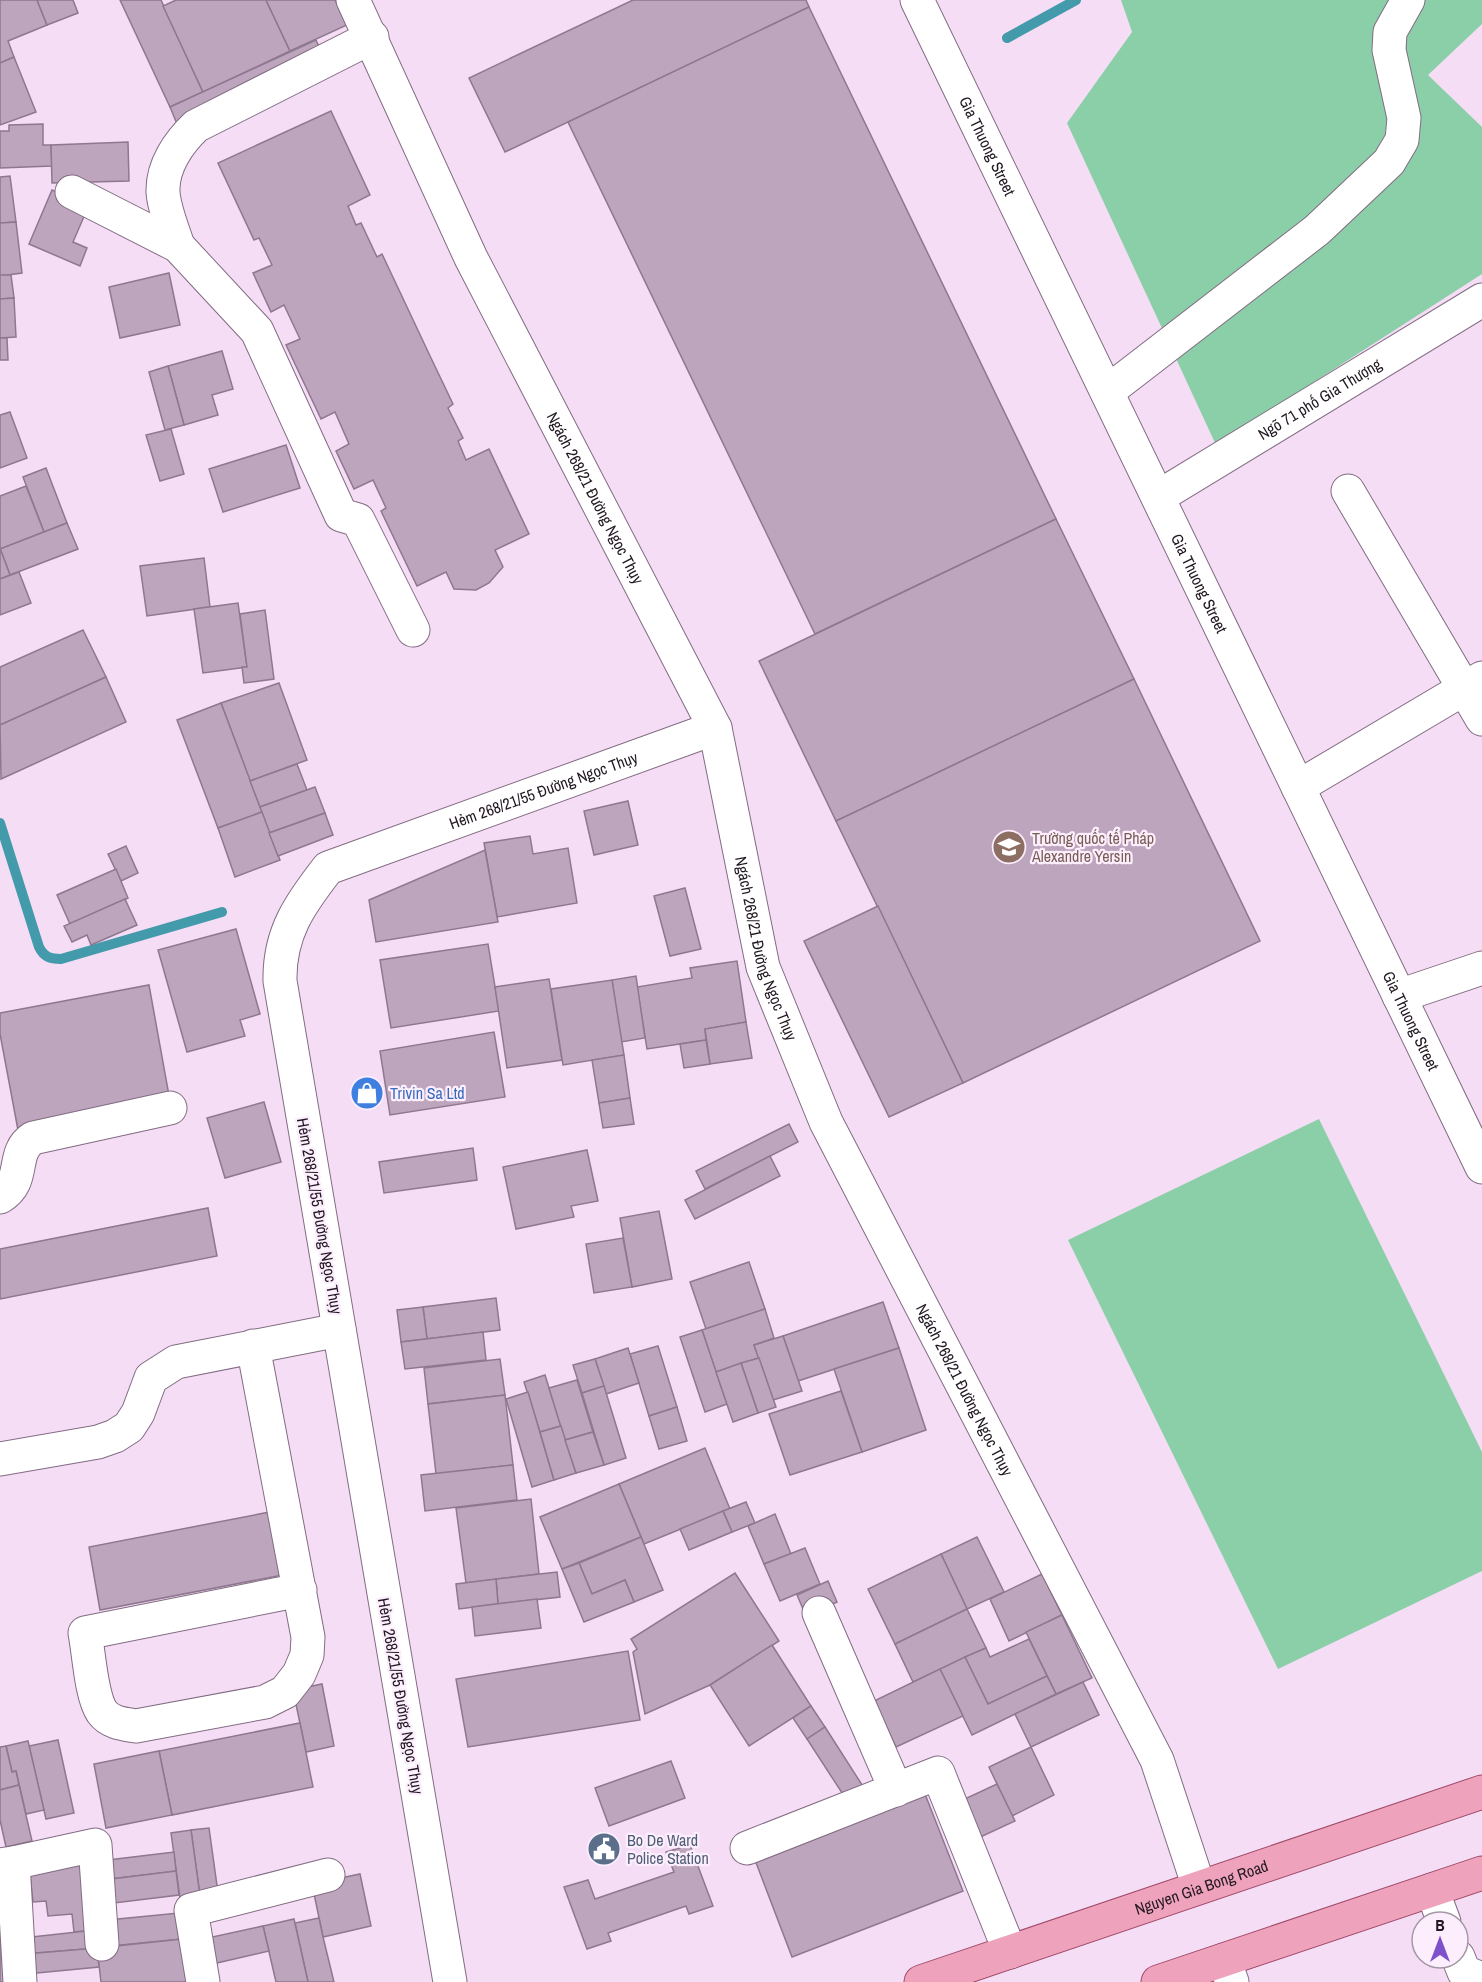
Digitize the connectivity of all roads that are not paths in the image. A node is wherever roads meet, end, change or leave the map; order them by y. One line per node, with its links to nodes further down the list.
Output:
1 (353, 0): 4 (street, Ngách 268/21 Đường Ngọc Thụy)
2 (917, 0): 8 (street, Gia Thuong Street)
3 (1408, 0): 8 (street)
4 (372, 37): 6 (street); 14 (street, Ngách 268/21 Đường Ngọc Thụy)
5 (72, 192): 6 (street)
6 (178, 246): 11 (street)
7 (1482, 300): 10 (street, Ngõ 71 phố Gia Thượng)
8 (1107, 392): 10 (street, Gia Thuong Street)
9 (1348, 491): 12 (street)
10 (1158, 498): 15 (street, Gia Thuong Street)
11 (413, 630)
12 (1473, 684): 13 (street); 15 (street)
13 (1482, 719)
14 (715, 728): 21 (street, Hẻm 268/21/55 Đường Ngọc Thụy); 32 (street, Ngách 268/21 Đường Ngọc Thụy)
15 (1298, 787): 17 (street, Gia Thuong Street)
16 (1482, 968): 17 (street)
17 (1399, 996): 19 (street, Gia Thuong Street)
18 (170, 1108): 20 (street)
19 (1482, 1167)
20 (0, 1197)
21 (339, 1330): 22 (street); 40 (street, Hẻm 268/21/55 Đường Ngọc Thụy)
22 (253, 1346): 23 (street); 24 (street)
23 (3, 1455)
24 (300, 1590): 24 (street)
25 (819, 1613): 26 (street)
26 (896, 1790): 28 (street); 36 (street)
27 (1482, 1792): 32 (main road, Nguyen Gia Bong Road)
28 (747, 1848)
29 (6, 1864): 35 (street); 38 (street)
30 (1482, 1873): 33 (main road)
31 (328, 1875): 39 (street)
32 (1200, 1887): 36 (main road, Nguyen Gia Bong Road)
33 (1432, 1890): 34 (street); 37 (main road)
34 (1440, 1910)
35 (102, 1944)
36 (1010, 1952): 41 (main road, Nguyen Gia Bong Road)
37 (1228, 1971): 42 (main road)
38 (20, 1982)
39 (203, 1982)
40 (450, 1982)
41 (921, 1982)
42 (1158, 1982)

